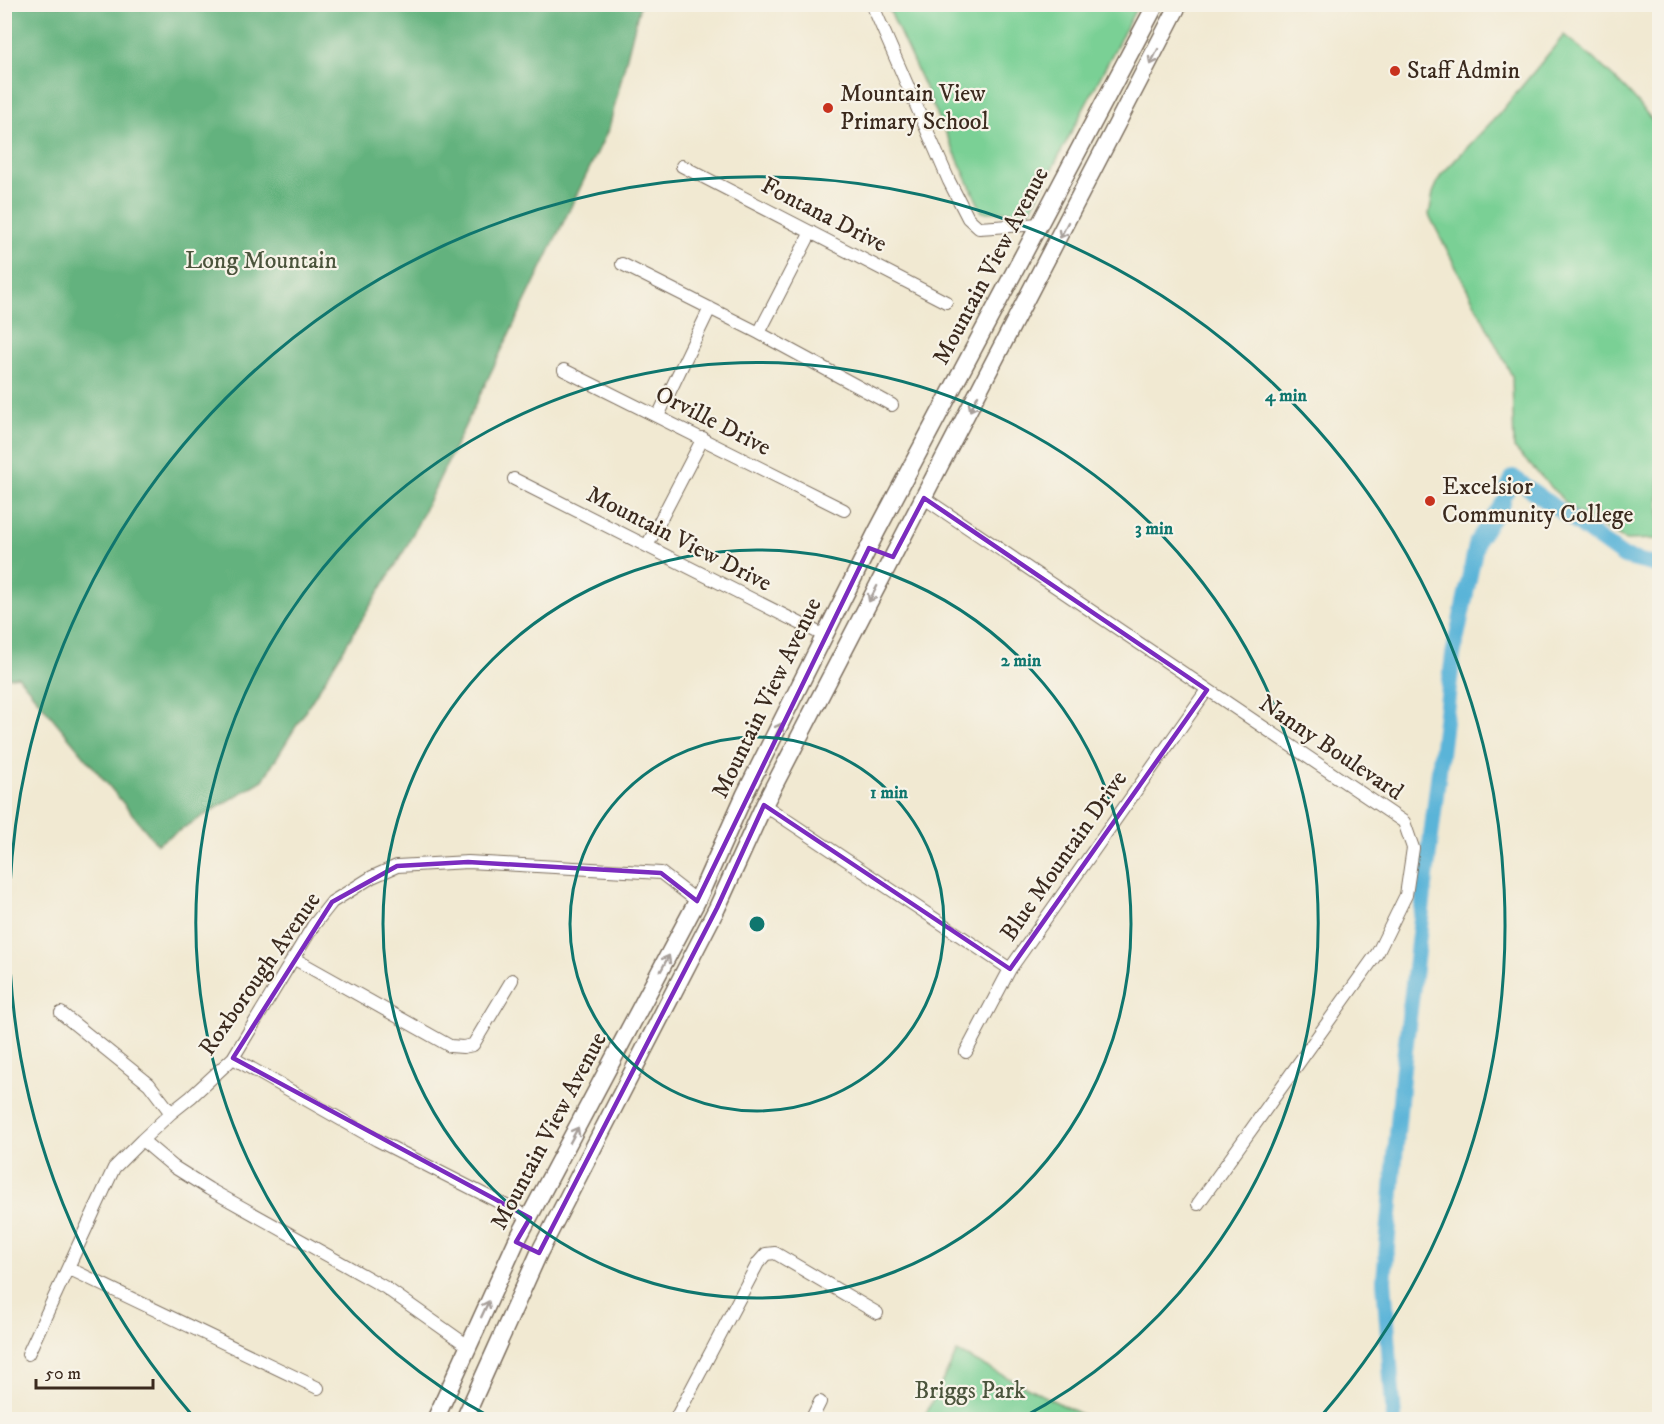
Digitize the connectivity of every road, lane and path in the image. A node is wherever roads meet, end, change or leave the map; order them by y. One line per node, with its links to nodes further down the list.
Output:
1 (872, 4): 5 (street)
2 (1156, 4): 5 (main road, Mountain View Avenue)
3 (1179, 4): 16 (main road, Mountain View Avenue, one-way to 16)
4 (682, 166): 6 (street, Fontana Drive)
5 (1041, 224): 19 (main road, Mountain View Avenue)
6 (811, 232): 8 (street, Fontana Drive); 10 (street)
7 (622, 264): 9 (street)
8 (946, 302)
9 (710, 308): 10 (street); 13 (street)
10 (759, 333): 12 (street)
11 (564, 370): 13 (street, Orville Drive)
12 (892, 405)
13 (658, 416): 14 (street, Orville Drive)
14 (703, 438): 17 (street, Orville Drive); 18 (street)
15 (514, 479): 18 (street, Mountain View Drive)
16 (924, 498): 20 (main road, Mountain View Avenue); 22 (street, Nanny Boulevard)
17 (844, 510)
18 (647, 546): 21 (street, Mountain View Drive)
19 (869, 548): 20 (main road); 21 (main road, Mountain View Avenue)
20 (893, 557): 24 (main road, Mountain View Avenue, one-way to 24)
21 (825, 636): 23 (main road, Mountain View Avenue, one-way to 21)
22 (1207, 690): 28 (street, Blue Mountain Drive); 35 (street, Nanny Boulevard)
23 (758, 770): 24 (main road); 26 (main road, Mountain View Avenue)
24 (778, 778): 25 (main road, Mountain View Avenue)
25 (764, 805): 28 (street); 38 (main road, Mountain View Avenue)
26 (698, 901): 27 (street, Roxborough Avenue); 36 (main road, Mountain View Avenue, one-way to 26)
27 (293, 958): 29 (street); 32 (street, Roxborough Avenue)
28 (1010, 969): 31 (street, Blue Mountain Drive)
29 (512, 980)
30 (61, 1012): 33 (street)
31 (966, 1052)
32 (233, 1058): 33 (street, Roxborough Avenue); 36 (street)
33 (171, 1113): 34 (street, Roxborough Avenue)
34 (142, 1140): 39 (street, Roxborough Avenue); 41 (street)
35 (1198, 1204)
36 (530, 1218): 37 (main road, Mountain View Avenue)
37 (516, 1242): 38 (main road); 41 (main road, Mountain View Avenue, one-way to 37)
38 (539, 1253): 46 (main road, Mountain View Avenue)
39 (69, 1268): 42 (street, Roxborough Avenue); 43 (street)
40 (877, 1313): 47 (street)
41 (468, 1346): 45 (main road, Mountain View Avenue)
42 (28, 1354)
43 (318, 1388)
44 (820, 1402): 48 (street)
45 (435, 1419)
46 (464, 1419)
47 (675, 1419)
48 (811, 1419)

